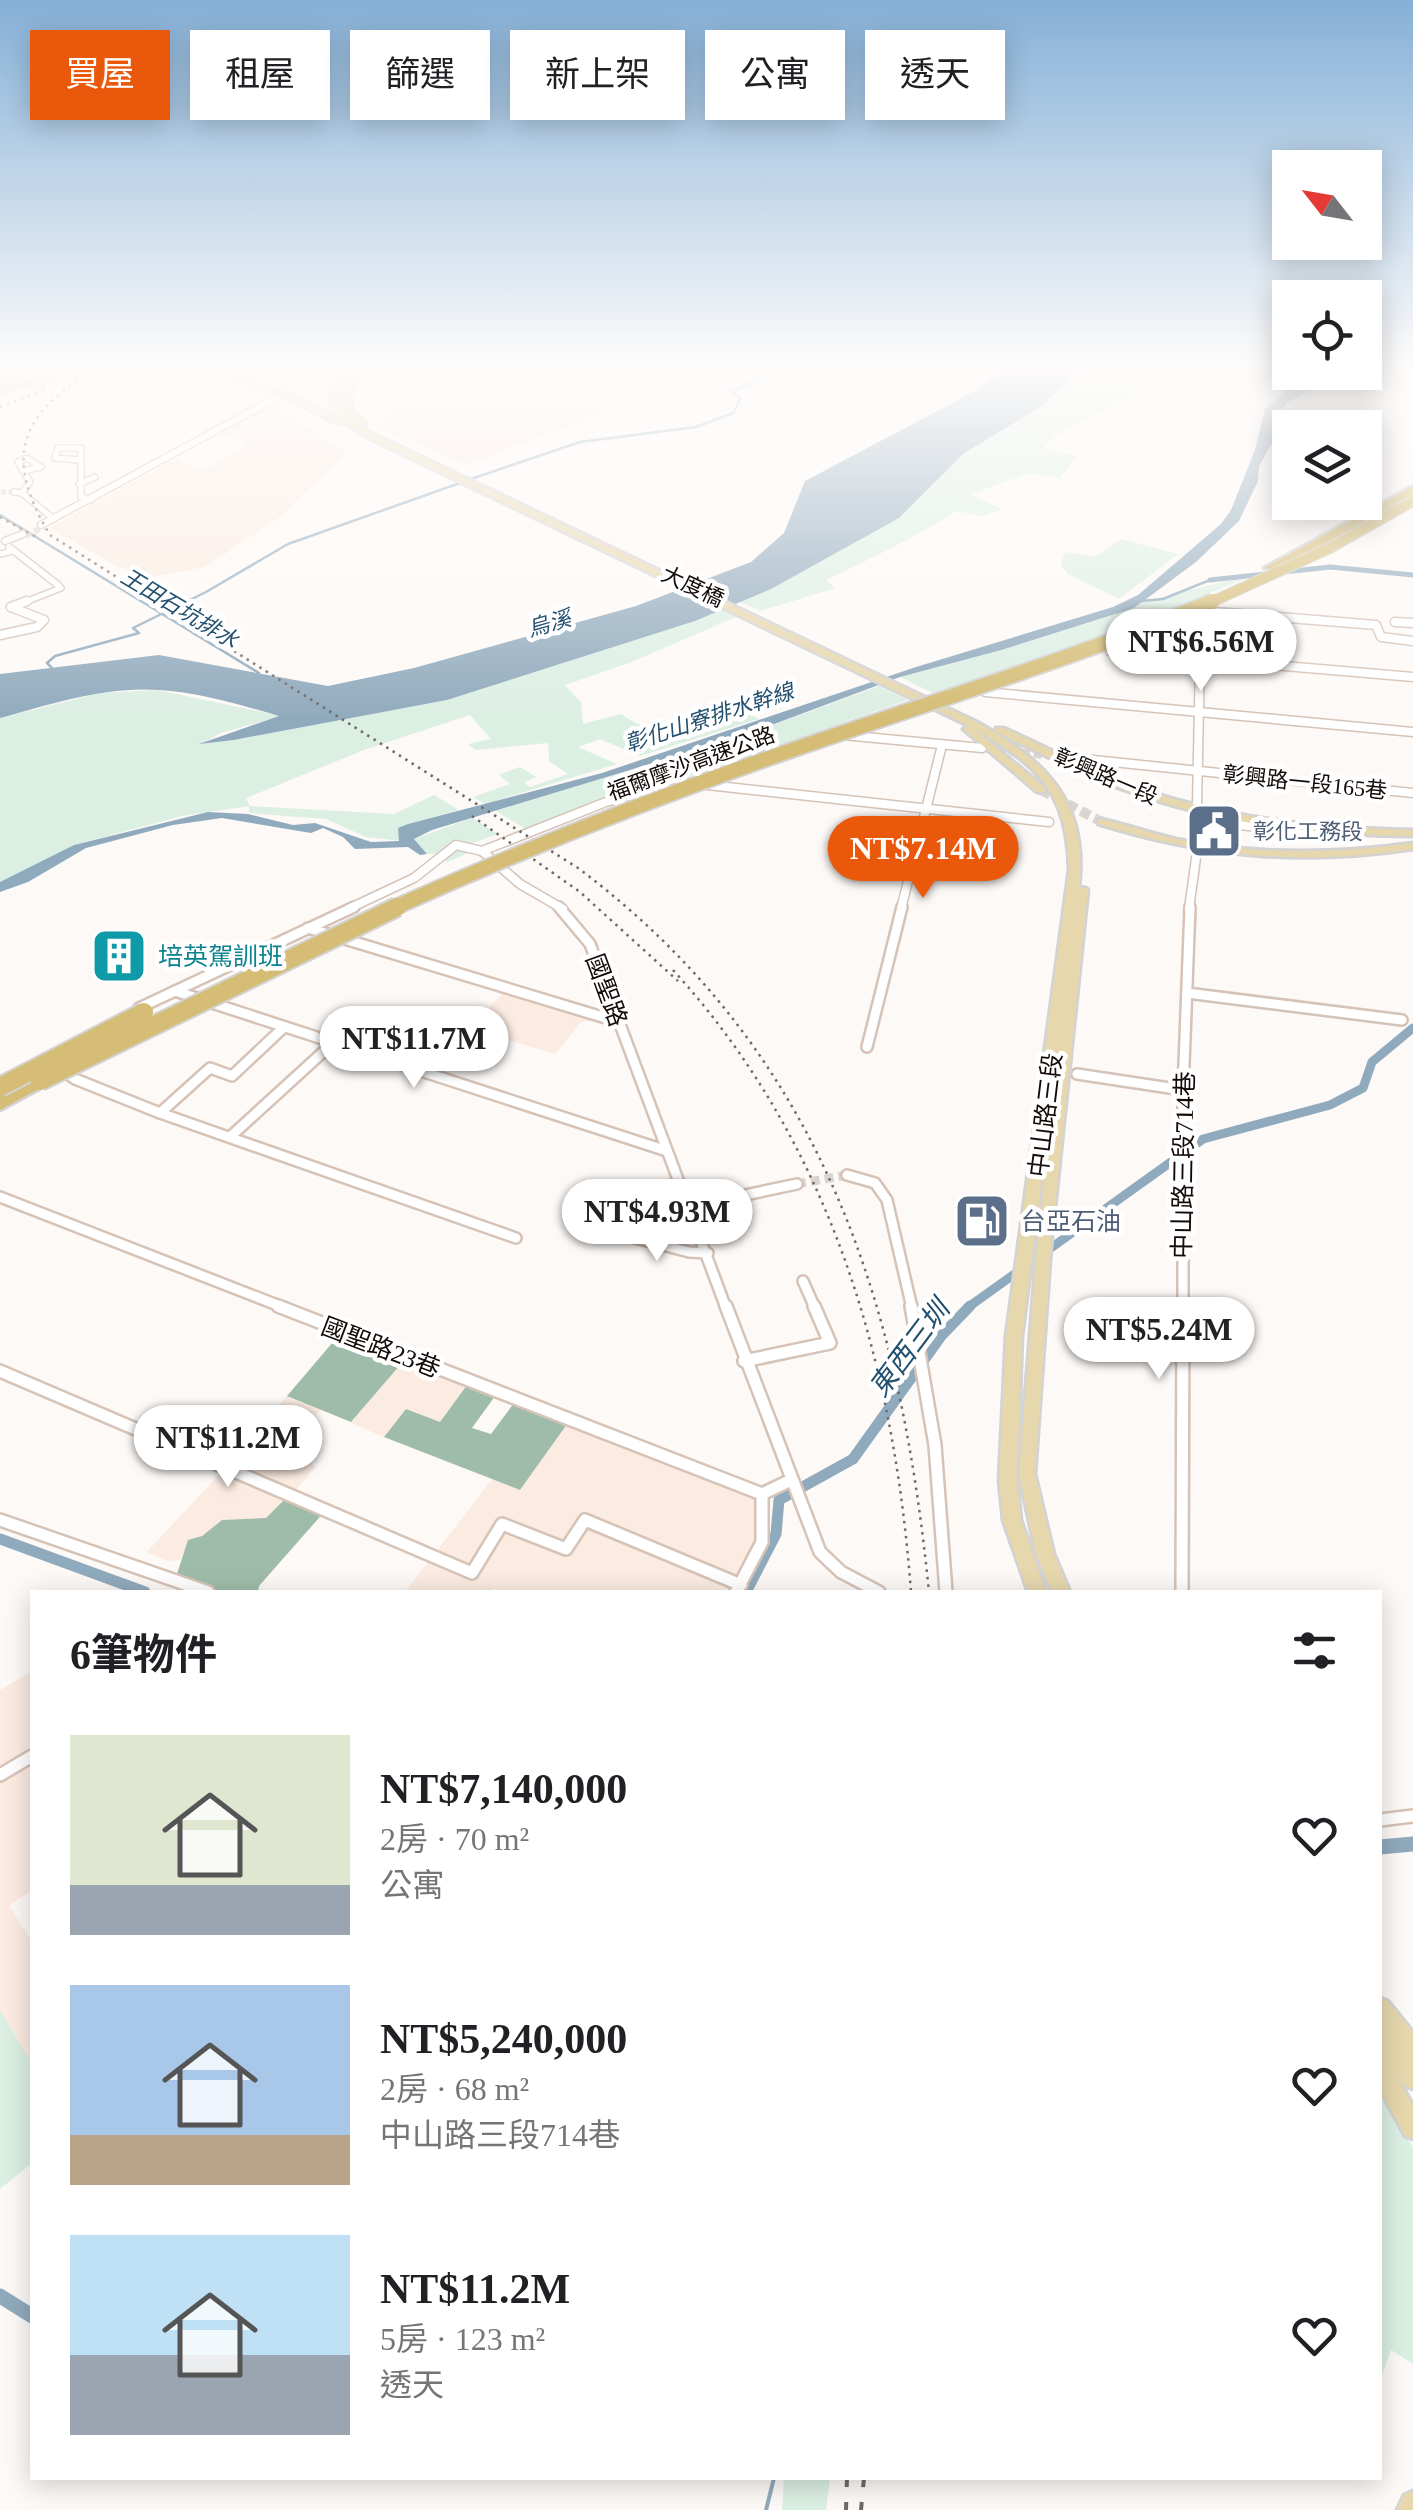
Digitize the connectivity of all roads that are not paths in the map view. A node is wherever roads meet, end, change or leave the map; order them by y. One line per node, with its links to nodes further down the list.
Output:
1 (25, 486): 8 (street)
2 (79, 486): 6 (street)
3 (117, 486): 6 (street)
4 (479, 486): 22 (main road, 大度橋)
5 (1413, 489): 55 (highway, 福爾摩沙高速公路, bridge)
6 (92, 500): 8 (street)
7 (1413, 501): 57 (highway, 福爾摩沙高速公路, bridge)
8 (54, 519): 9 (street)
9 (42, 526)
10 (24, 536): 11 (street)
11 (6, 546): 12 (street)
12 (58, 585): 16 (street)
13 (1216, 612): 17 (street)
14 (1395, 622): 15 (street)
15 (1413, 623)
16 (0, 635)
17 (1413, 641)
18 (1110, 650): 19 (street)
19 (1200, 659): 20 (street); 23 (street, 彰興路一段165巷)
20 (1413, 676)
21 (985, 692): 23 (street)
22 (933, 705): 24 (main road); 26 (street); 32 (main road, 彰興路一段); 60 (main road, 中山路三段)
23 (1200, 712): 25 (street); 30 (street, 彰興路一段165巷)
24 (982, 722): 39 (main road, 彰興路一段); 60 (main road, 中山路三段)
25 (1413, 732)
26 (844, 735): 27 (street); 31 (street)
27 (942, 745): 28 (street); 34 (street)
28 (982, 748)
29 (1074, 758): 30 (street)
30 (1197, 770): 33 (street, 彰興路一段165巷); 39 (street, 彰興路一段165巷)
31 (707, 784): 34 (street); 35 (street); 41 (street)
32 (1041, 790)
33 (1413, 793)
34 (927, 808): 36 (street); 51 (street)
35 (619, 817)
36 (1048, 822)
37 (1102, 822): 42 (main road, 彰興路一段)
38 (1408, 832): 39 (main road, 彰興路一段); 40 (main road)
39 (1352, 835): 42 (main road)
40 (1406, 848): 42 (main road, 彰興路一段)
41 (482, 851): 44 (street); 48 (street, 國聖路)
42 (1371, 853)
43 (1196, 858): 46 (street, 中山路三段714巷)
44 (307, 928): 45 (street); 48 (street)
45 (174, 991): 49 (street); 52 (street)
46 (1187, 993): 47 (street); 56 (street, 中山路三段714巷)
47 (1402, 1020)
48 (619, 1022): 61 (street, 國聖路)
49 (283, 1028): 50 (street); 58 (street)
50 (333, 1043): 59 (street); 61 (street)
51 (867, 1047)
52 (44, 1056): 54 (street); 58 (street)
53 (1077, 1074): 56 (street)
54 (0, 1080)
55 (0, 1088)
56 (1183, 1090): 83 (street, 中山路三段714巷)
57 (0, 1104)
58 (160, 1113): 59 (street)
59 (230, 1137): 67 (street)
60 (1050, 1139): 70 (main road, 中山路三段); 71 (main road, 中山路三段)
61 (668, 1151): 65 (street, 國聖路)
62 (847, 1175): 80 (street)
63 (796, 1184): 65 (street)
64 (0, 1197): 75 (street, 國聖路23巷)
65 (690, 1207): 68 (street, 國聖路)
66 (612, 1232): 68 (street)
67 (516, 1238)
68 (708, 1253): 72 (street, 國聖路)
69 (803, 1281): 72 (street)
70 (1009, 1336): 71 (main road); 81 (main road, 中山路三段)
71 (1042, 1340): 82 (main road, 中山路三段)
72 (744, 1361): 74 (street, 國聖路)
73 (0, 1370): 77 (street)
74 (791, 1480): 75 (street); 79 (street, 國聖路)
75 (762, 1494): 77 (street)
76 (0, 1520): 78 (street)
77 (739, 1588)
78 (202, 1590)
79 (875, 1590)
80 (946, 1590)
81 (1036, 1590)
82 (1060, 1590)
83 (1182, 1590)
84 (30, 1757): 85 (street)
85 (0, 1775)
86 (1413, 1816): 87 (street)
87 (1382, 1820)
88 (1382, 2011): 90 (main road)
89 (1382, 2042): 92 (main road)
90 (1413, 2049)
91 (1382, 2072): 93 (main road)
92 (1413, 2078)
93 (1413, 2128)

